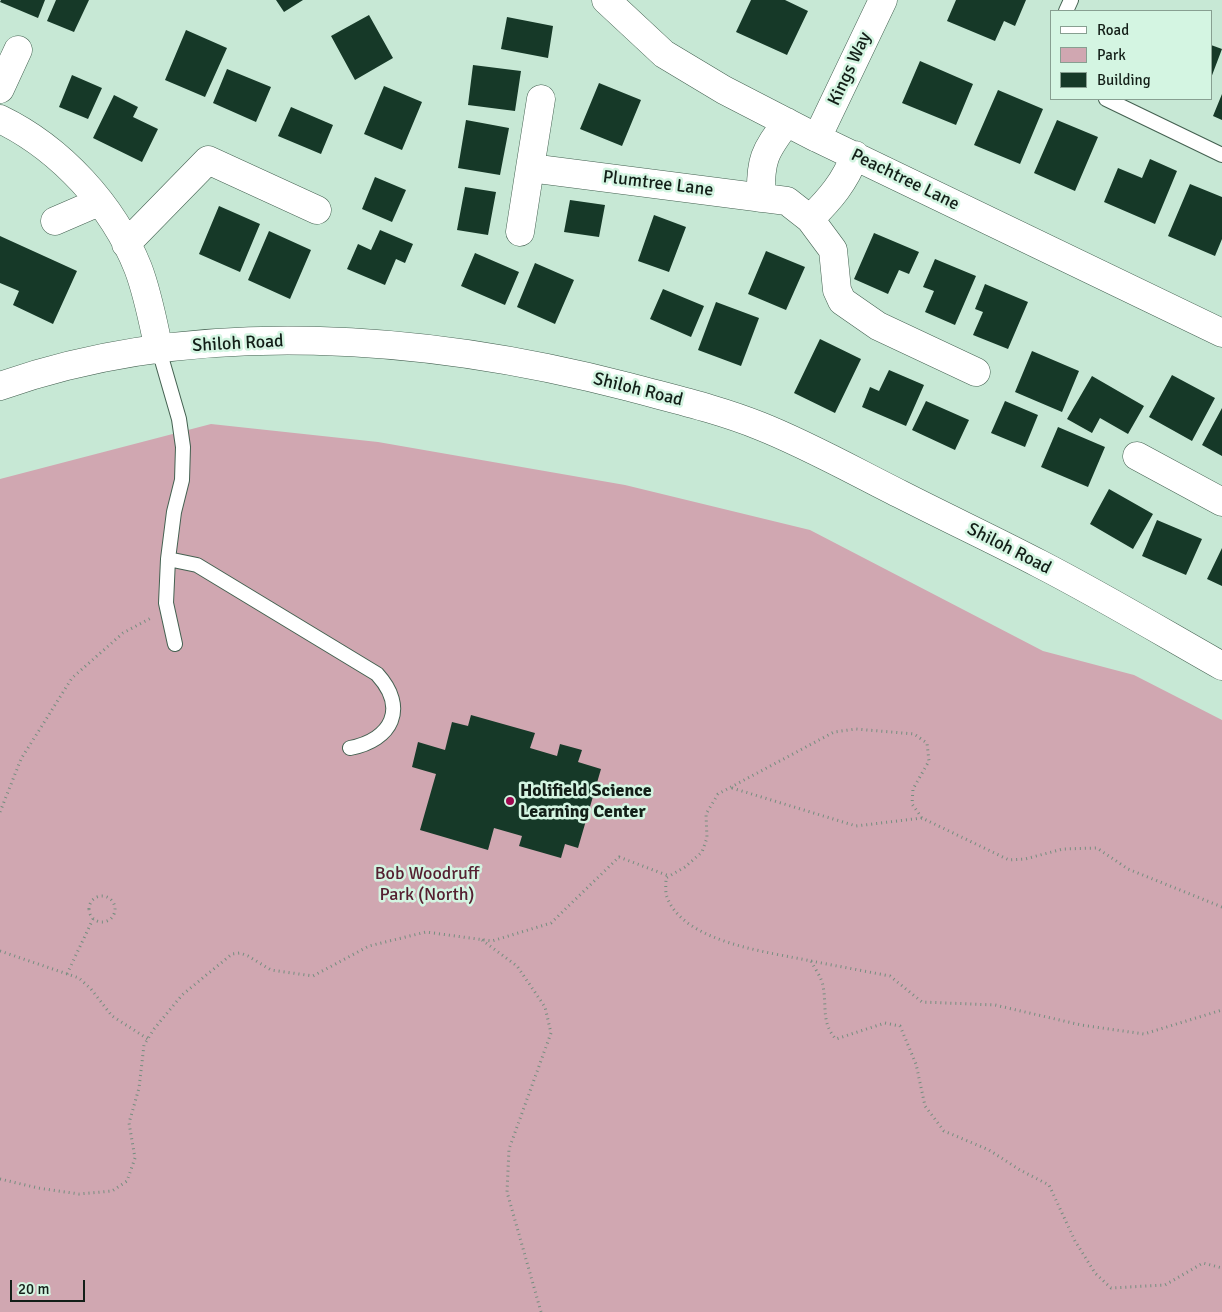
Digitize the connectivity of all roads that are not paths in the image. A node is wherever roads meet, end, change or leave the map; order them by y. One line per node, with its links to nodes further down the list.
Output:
1 (606, 0): 8 (street, Peachtree Lane)
2 (883, 0): 9 (street, Kings Way)
3 (18, 50): 4 (street)
4 (0, 89)
5 (541, 99): 12 (street)
6 (1108, 100): 11 (lane)
7 (0, 119): 14 (street)
8 (787, 122): 9 (street, Peachtree Lane); 13 (street)
9 (817, 138): 10 (street, Peachtree Lane)
10 (855, 155): 16 (street); 20 (street, Peachtree Lane)
11 (1222, 155)
12 (530, 168): 13 (street, Plumtree Lane); 18 (street)
13 (774, 199): 16 (street)
14 (99, 202): 17 (street); 19 (street)
15 (317, 210): 19 (street)
16 (810, 219): 22 (street)
17 (56, 221)
18 (520, 232)
19 (126, 244): 21 (street)
20 (1222, 333)
21 (159, 350): 23 (street, Shiloh Road); 26 (lane); 28 (street, Shiloh Road)
22 (976, 372)
23 (0, 386)
24 (1137, 456): 25 (street)
25 (1222, 502)
26 (168, 559): 27 (lane); 29 (lane)
27 (174, 644)
28 (1222, 666)
29 (350, 748)

